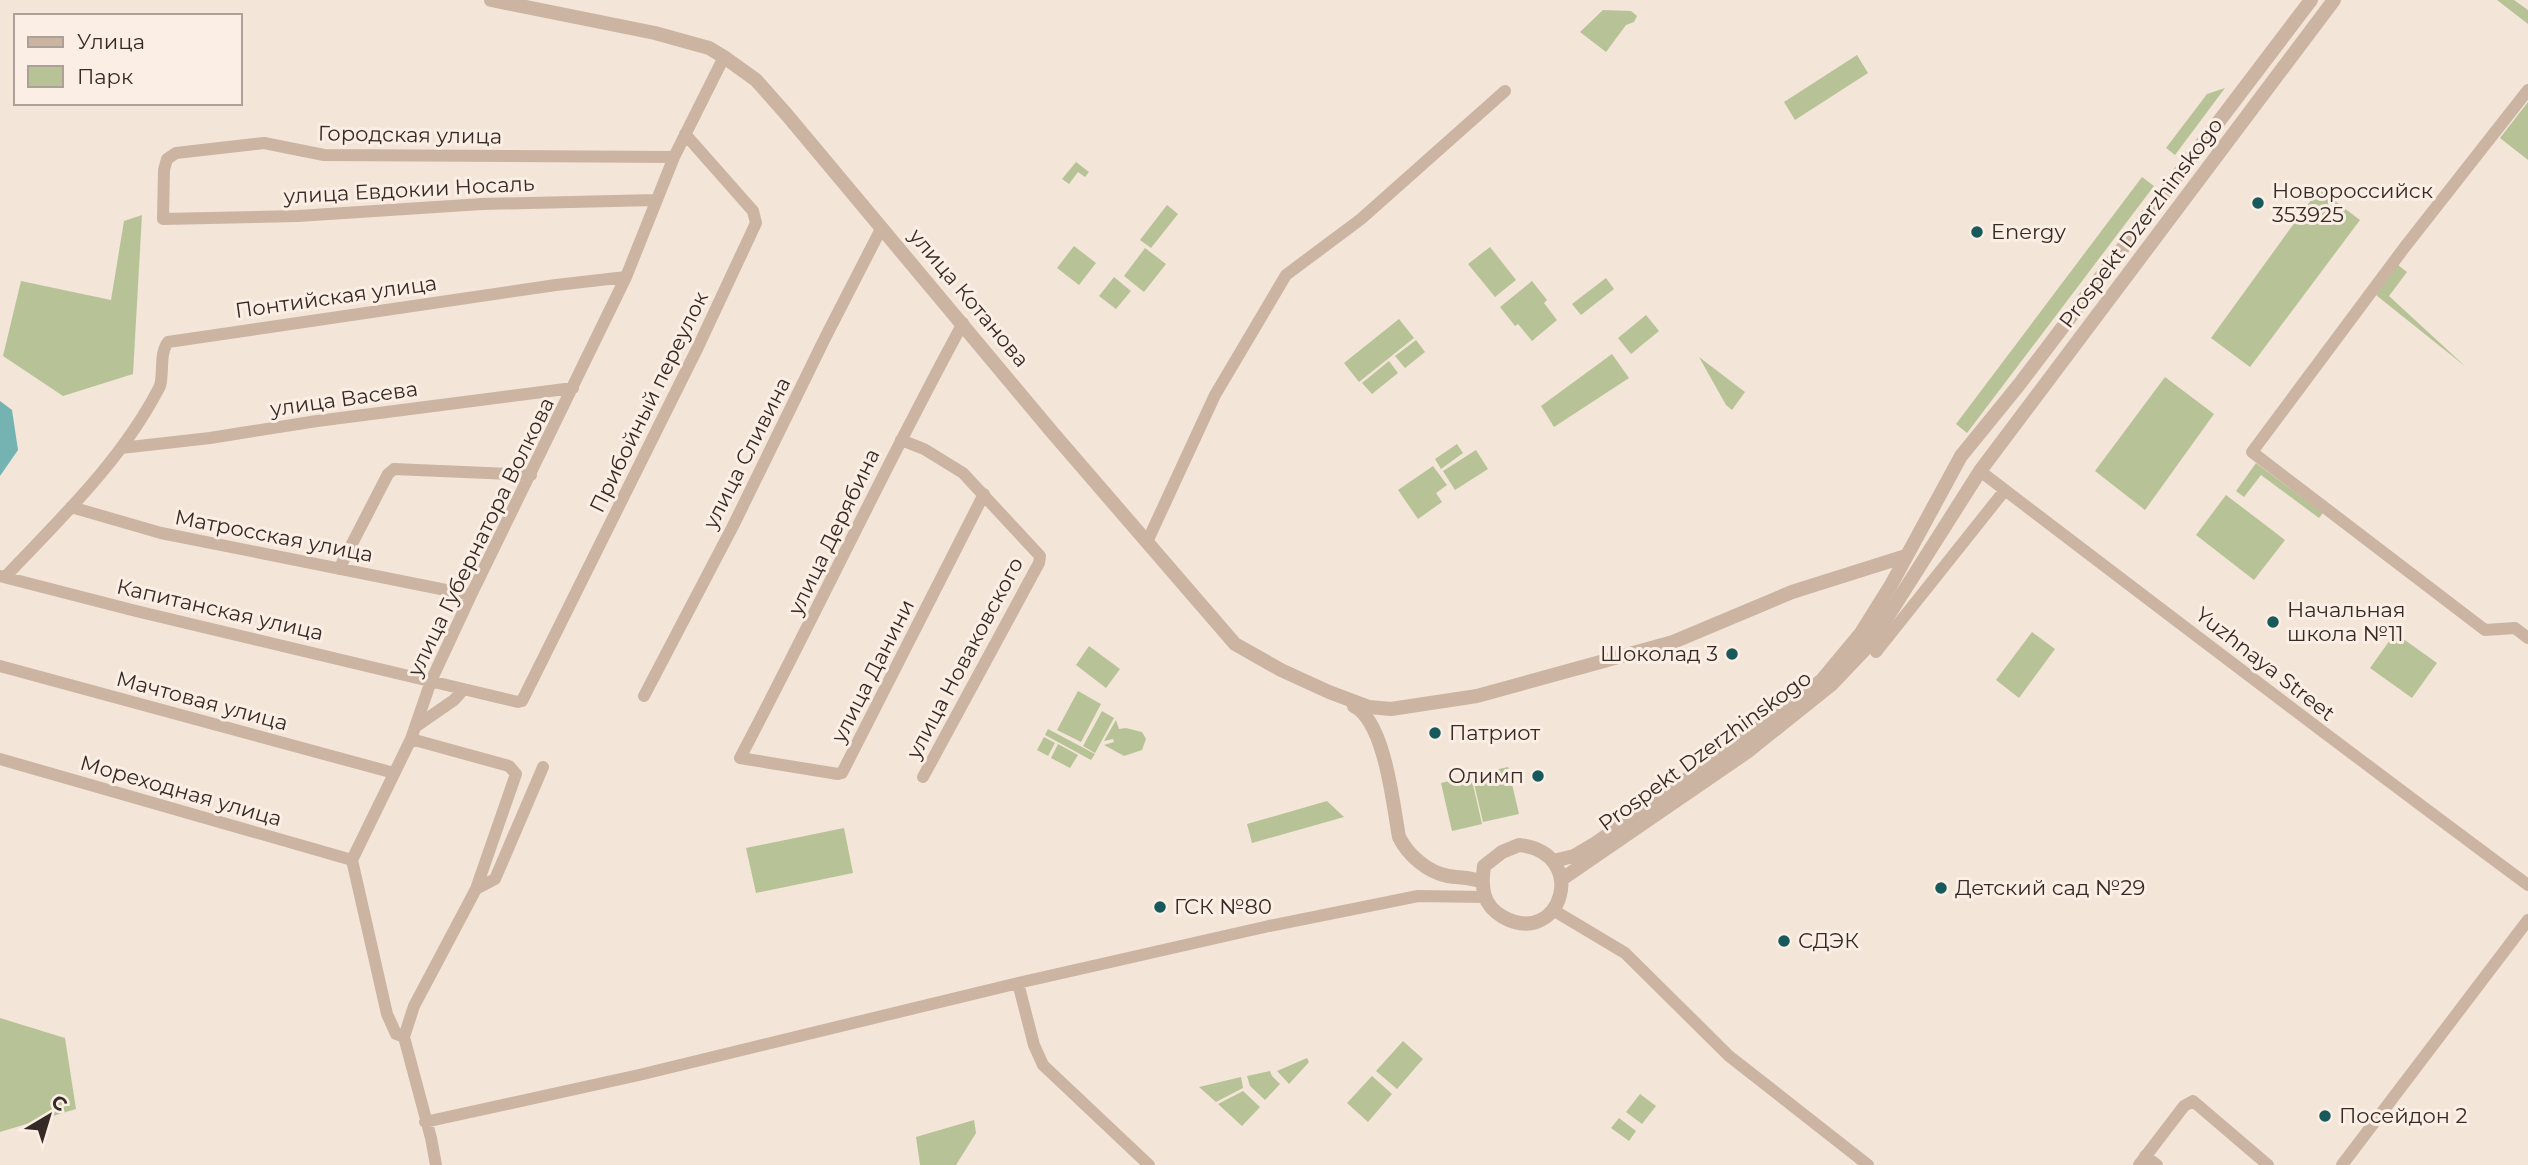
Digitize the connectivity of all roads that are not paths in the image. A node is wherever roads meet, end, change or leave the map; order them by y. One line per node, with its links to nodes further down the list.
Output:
1 (491, 0): 4 (street, улица Котанова)
2 (2311, 0): 17 (street, Prospekt Dzerzhinskogo)
3 (2330, 1): 18 (street, Prospekt Dzerzhinskogo)
4 (724, 57): 7 (street, улица Губернатора Волкова); 11 (street, улица Котанова)
5 (2528, 90): 30 (street)
6 (1505, 91): 23 (street)
7 (685, 134): 8 (street, улица Губернатора Волкова); 37 (street, Прибойный переулок)
8 (674, 157): 9 (street, улица Губернатора Волкова); 10 (street, Городская улица)
9 (656, 200): 10 (street, улица Евдокии Носаль); 12 (street, улица Губернатора Волкова)
10 (163, 219)
11 (882, 227): 13 (street, улица Котанова); 36 (street, улица Сливина)
12 (626, 277): 14 (street, улица Губернатора Волкова); 16 (street, Понтийская улица)
13 (963, 323): 15 (street, улица Дерябина); 23 (street, улица Котанова)
14 (573, 388): 16 (street, улица Васева); 19 (street, улица Губернатора Волкова)
15 (901, 440): 21 (street); 42 (street, улица Дерябина)
16 (121, 448): 22 (street, Понтийская улица)
17 (1961, 456): 18 (street); 24 (street, Prospekt Dzerzhinskogo)
18 (1980, 471): 20 (street, Yuzhnaya Street); 51 (street, Prospekt Dzerzhinskogo)
19 (531, 475): 26 (street); 29 (street, улица Губернатора Волкова)
20 (2006, 490): 31 (street); 53 (street, Yuzhnaya Street)
21 (984, 494): 42 (street, улица Данини); 46 (street, улица Новаковского)
22 (71, 508): 26 (street, Матросская улица); 28 (street, Понтийская улица)
23 (1147, 542): 33 (street, улица Котанова)
24 (1906, 556): 25 (street); 27 (street, Prospekt Dzerzhinskogo)
25 (1883, 565): 27 (street); 39 (street)
26 (339, 569): 29 (street, Матросская улица)
27 (1898, 572): 48 (street, Prospekt Dzerzhinskogo)
28 (3, 576): 34 (street, Капитанская улица)
29 (471, 595): 34 (street, улица Губернатора Волкова)
30 (2528, 638)
31 (1876, 653)
32 (0, 666): 45 (street, Мачтовая улица)
33 (1282, 670): 38 (street, улица Котанова); 50 (street)
34 (432, 681): 35 (street, Капитанская улица); 41 (street, улица Губернатора Волкова)
35 (464, 689): 37 (street, Капитанская улица); 41 (street)
36 (644, 696)
37 (522, 701)
38 (1369, 708): 39 (street); 40 (street)
39 (1391, 709): 40 (street)
40 (1379, 721): 49 (street)
41 (413, 734): 45 (street, улица Губернатора Волкова); 54 (street)
42 (740, 758)
43 (0, 759): 47 (street, Мореходная улица)
44 (543, 767): 54 (street)
45 (394, 773): 47 (street, улица Губернатора Волкова)
46 (923, 777)
47 (352, 860): 60 (street)
48 (1553, 861): 49 (street); 51 (street)
49 (1484, 866): 52 (street)
50 (1437, 873): 52 (street); 55 (street)
51 (1562, 879): 57 (street)
52 (1482, 882): 56 (street)
53 (2528, 885)
54 (476, 889): 60 (street)
55 (1434, 895): 56 (street); 59 (street)
56 (1486, 897): 57 (street)
57 (1553, 910): 65 (street)
58 (2528, 920): 68 (street)
59 (1018, 983): 61 (street); 64 (street)
60 (404, 1039): 61 (street)
61 (425, 1122): 63 (street)
62 (2142, 1161): 66 (street); 67 (street)
63 (436, 1165)
64 (1149, 1165)
65 (1868, 1165)
66 (2157, 1165)
67 (2268, 1165)
68 (2342, 1165)

